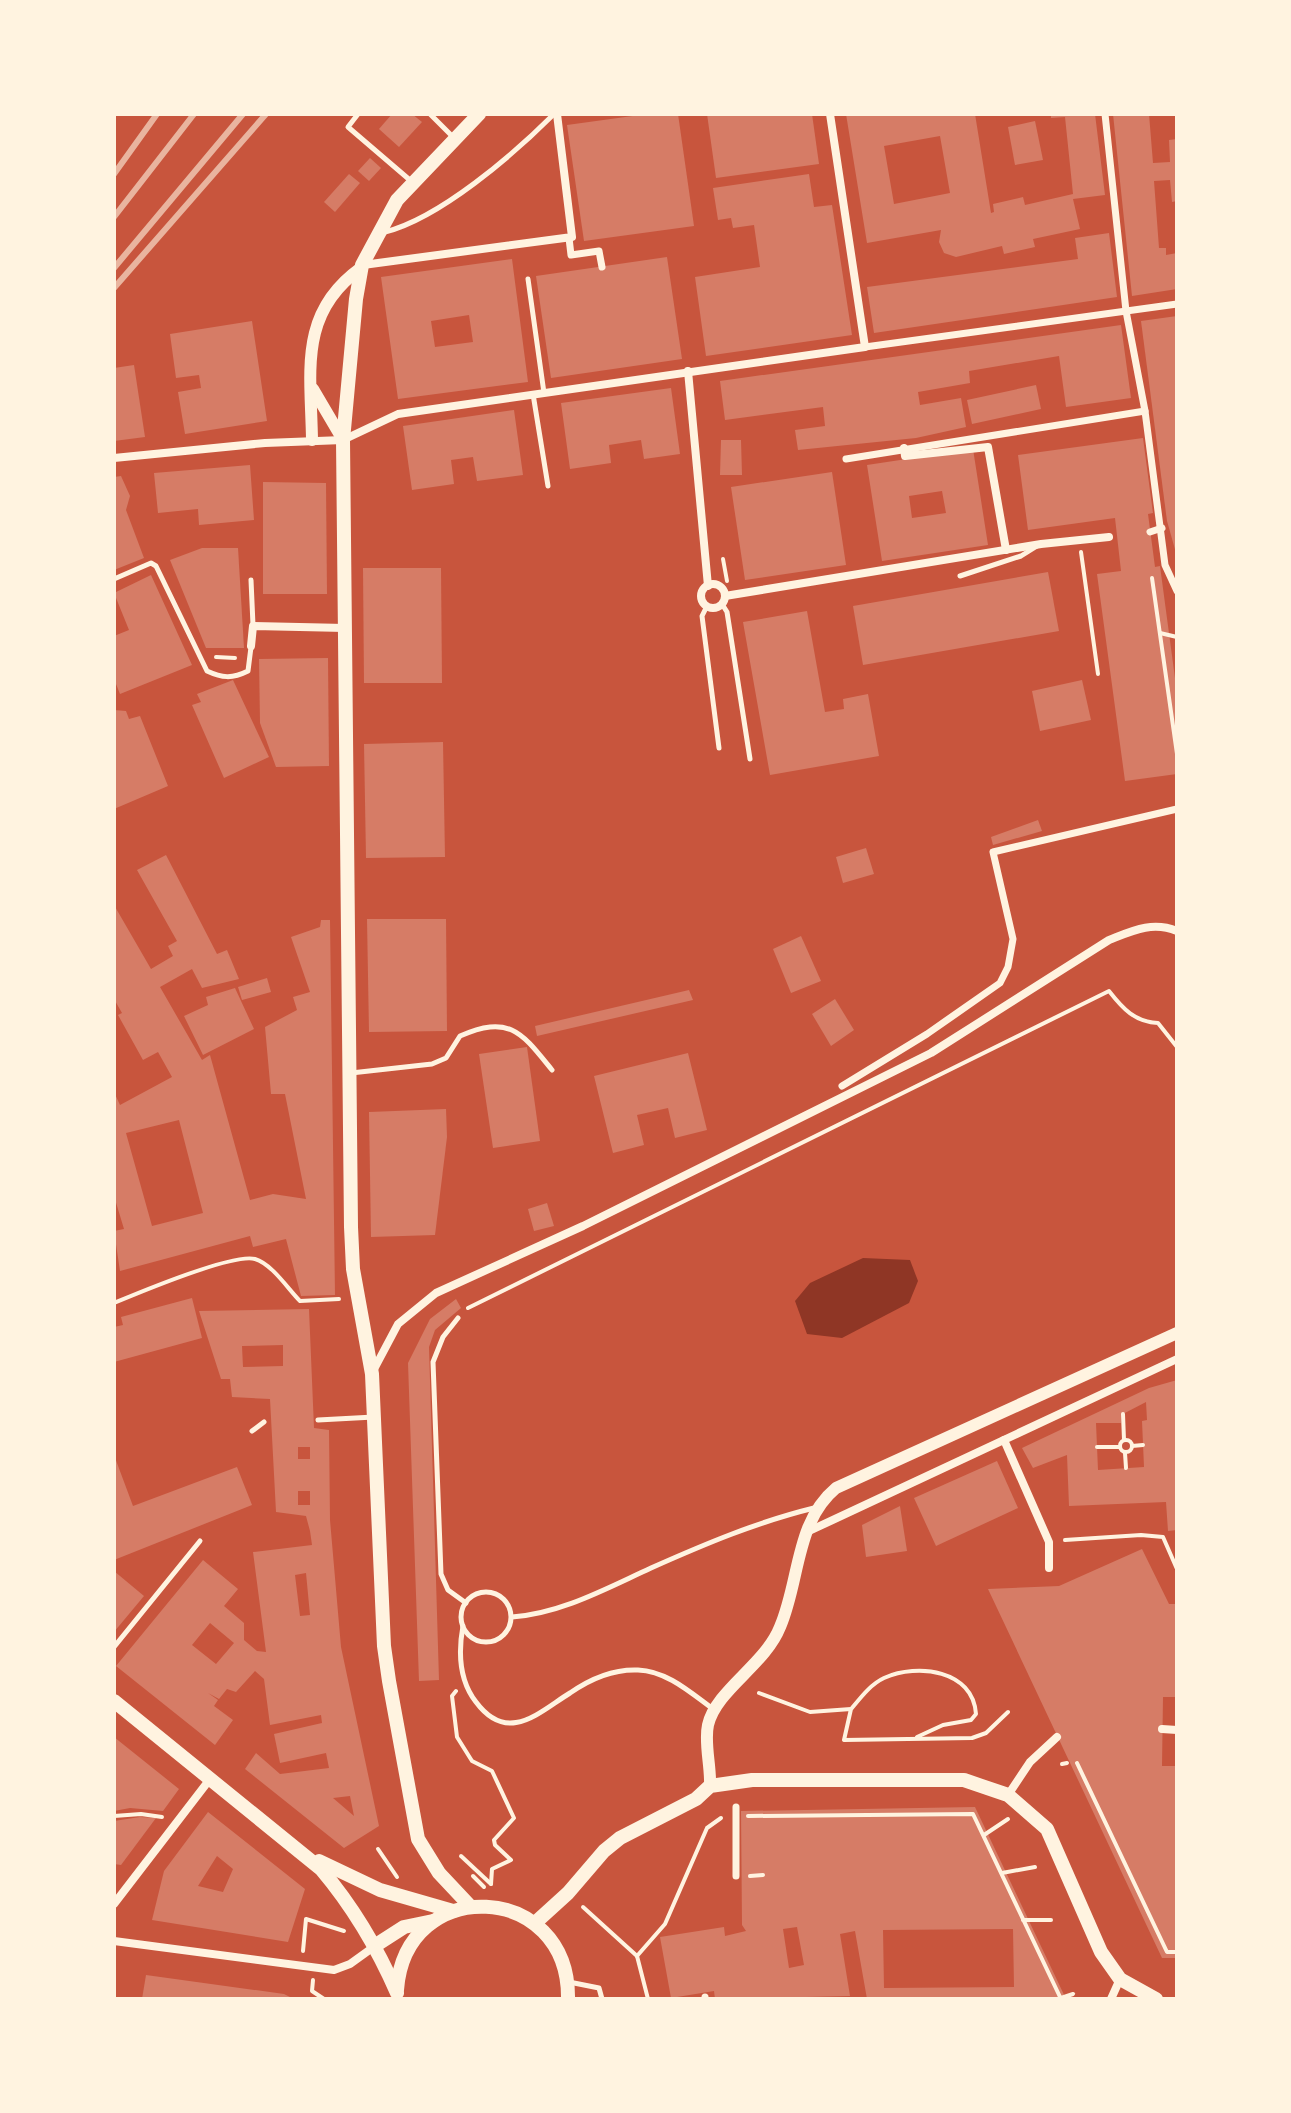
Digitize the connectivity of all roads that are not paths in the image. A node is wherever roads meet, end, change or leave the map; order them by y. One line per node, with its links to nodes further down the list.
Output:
1 (358, 114): 8 (lane)
2 (430, 114): 7 (lane)
3 (479, 114): 7 (main road)
4 (555, 114): 9 (lane); 10 (street)
5 (830, 114): 16 (street)
6 (1105, 114): 15 (street)
7 (453, 138): 8 (main road)
8 (413, 182): 9 (main road)
9 (376, 234): 11 (main road)
10 (569, 238): 11 (street); 12 (street)
11 (361, 266): 18 (street); 23 (main road)
12 (602, 267)
13 (528, 279): 19 (lane)
14 (1177, 304): 15 (street)
15 (1126, 311): 16 (street); 21 (street)
16 (865, 347): 17 (street)
17 (688, 371): 19 (street); 36 (street)
18 (312, 386): 22 (street); 23 (street)
19 (544, 393): 20 (street)
20 (533, 394): 23 (street); 27 (lane)
21 (1145, 411): 24 (street); 28 (street)
22 (312, 440): 23 (street); 25 (street)
23 (343, 440): 41 (main road)
24 (904, 448): 26 (street); 32 (street)
25 (114, 458)
26 (846, 459)
27 (548, 486)
28 (1162, 528): 29 (street); 37 (street)
29 (1150, 532)
30 (1109, 537): 31 (street)
31 (1041, 544): 32 (street); 33 (lane)
32 (1006, 550): 38 (street)
33 (960, 576)
34 (114, 579): 42 (lane)
35 (251, 580): 40 (lane)
36 (708, 586): 38 (street); 39 (street)
37 (1177, 591)
38 (723, 600): 39 (street); 44 (lane)
39 (707, 606): 43 (lane)
40 (253, 626): 41 (street); 42 (street)
41 (345, 628): 48 (main road)
42 (251, 646)
43 (719, 748)
44 (750, 759)
45 (1177, 809): 49 (street)
46 (1177, 931): 53 (street)
47 (552, 1070): 48 (lane)
48 (350, 1073): 53 (main road)
49 (842, 1086)
50 (458, 1318): 63 (lane)
51 (1177, 1333): 59 (street)
52 (1177, 1359): 58 (street)
53 (372, 1374): 54 (main road)
54 (375, 1416): 55 (lane); 80 (main road)
55 (318, 1420)
56 (264, 1422): 57 (lane)
57 (252, 1431)
58 (1004, 1440): 60 (street); 62 (street)
59 (816, 1508): 60 (street); 64 (lane)
60 (806, 1532): 69 (street)
61 (200, 1541): 66 (lane)
62 (1049, 1568)
63 (466, 1603): 64 (lane); 65 (lane)
64 (512, 1617): 65 (lane)
65 (463, 1626): 69 (lane)
66 (114, 1647)
67 (114, 1694): 77 (main road)
68 (114, 1701): 73 (main road)
69 (714, 1710): 74 (street)
70 (1162, 1729): 71 (street)
71 (1177, 1730)
72 (1057, 1737): 75 (street)
73 (210, 1779): 77 (main road); 79 (street)
74 (710, 1786): 75 (main road); 83 (main road)
75 (1008, 1795): 86 (main road)
76 (736, 1807): 78 (street)
77 (323, 1867): 81 (main road); 85 (main road)
78 (736, 1876)
79 (114, 1904)
80 (470, 1906): 81 (main road); 83 (main road)
81 (453, 1911): 82 (main road)
82 (434, 1921): 85 (main road); 88 (main road)
83 (535, 1923): 87 (main road)
84 (114, 1941): 85 (street)
85 (376, 1945): 88 (main road)
86 (1120, 1979): 91 (street); 92 (main road)
87 (569, 1982): 89 (main road); 90 (lane)
88 (397, 1996)
89 (568, 1999)
90 (602, 1999)
91 (1111, 1999)
92 (1156, 1999)

